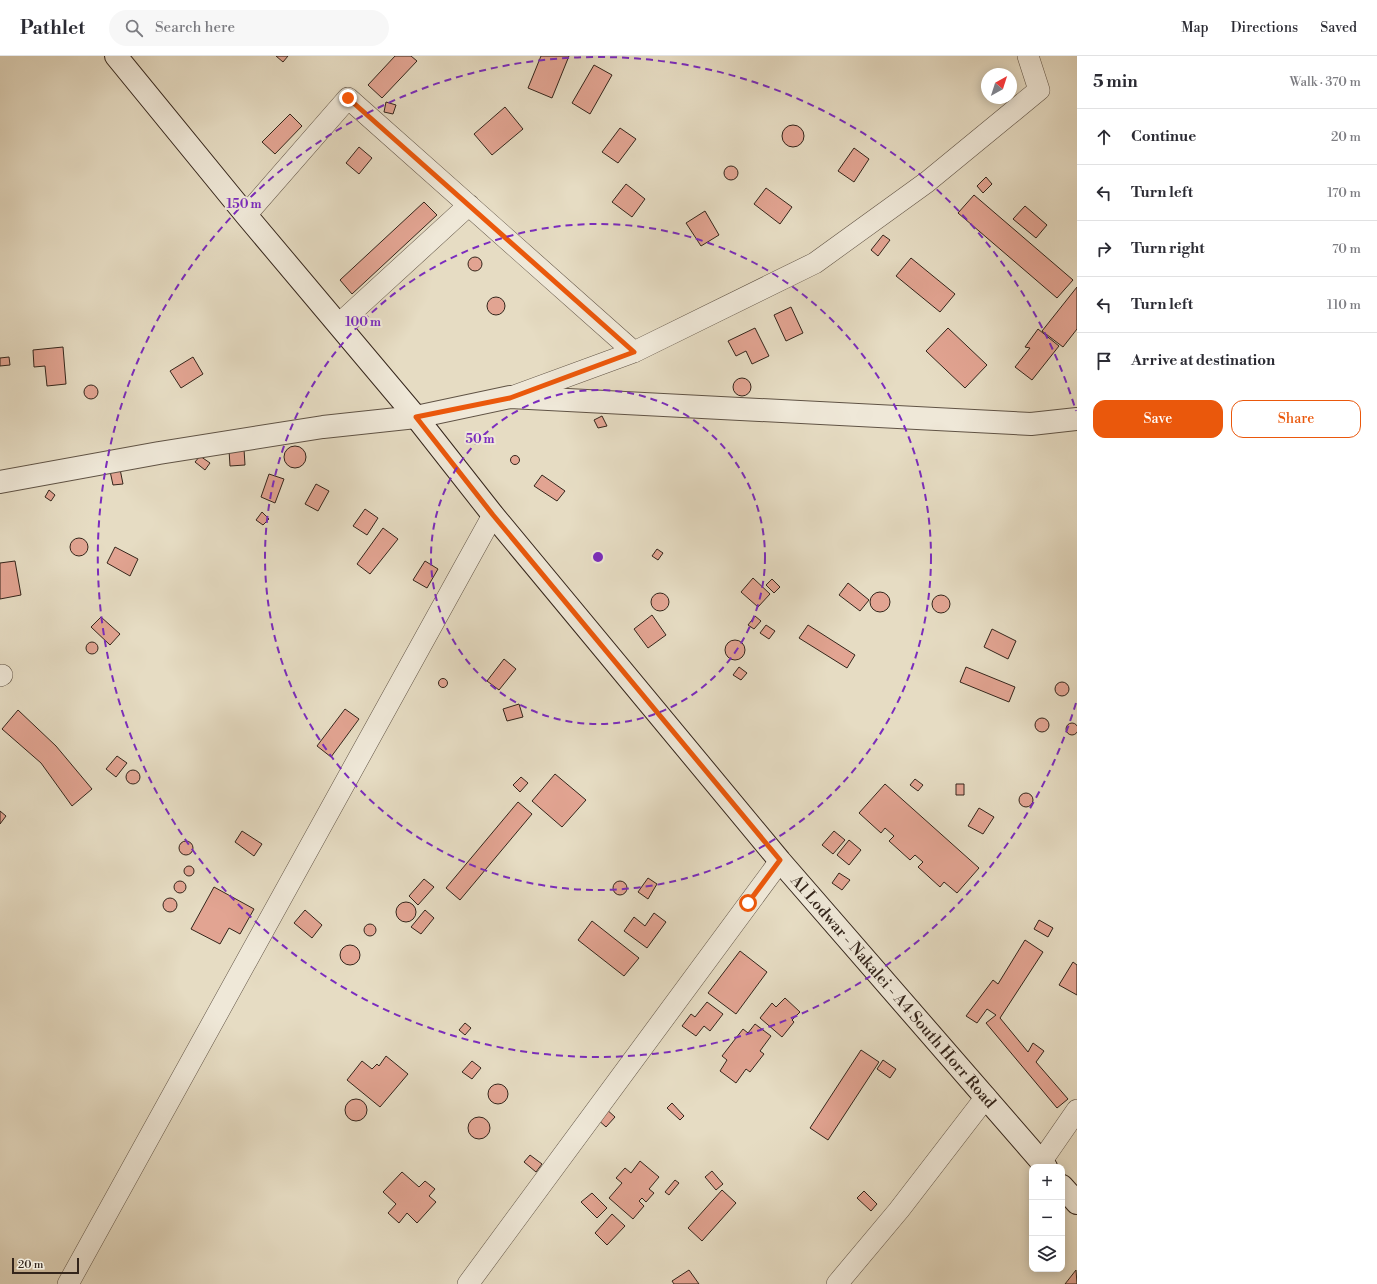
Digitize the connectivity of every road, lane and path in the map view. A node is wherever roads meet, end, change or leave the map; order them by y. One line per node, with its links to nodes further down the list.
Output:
1 (116, 56): 4 (main road, A1 Lodwar - Nakalei - A4 South Horr Road)
2 (1028, 56): 6 (street)
3 (469, 205): 4 (street); 5 (street); 6 (street)
4 (246, 215): 5 (main road, A1 Lodwar - Nakalei - A4 South Horr Road)
5 (339, 324): 8 (main road, A1 Lodwar - Nakalei - A4 South Horr Road)
6 (634, 352): 7 (street)
7 (510, 398): 8 (main road); 9 (main road)
8 (416, 417): 10 (main road); 11 (main road, A1 Lodwar - Nakalei - A4 South Horr Road)
9 (1077, 420)
10 (0, 482)
11 (493, 515): 12 (main road, A1 Lodwar - Nakalei - A4 South Horr Road); 18 (street)
12 (780, 860): 13 (main road, A1 Lodwar - Nakalei - A4 South Horr Road); 19 (street)
13 (986, 1097): 15 (main road, A1 Lodwar - Nakalei - A4 South Horr Road); 20 (street)
14 (1077, 1110): 15 (street)
15 (1044, 1164)
16 (1065, 1189): 17 (main road)
17 (1077, 1203)
18 (68, 1284)
19 (468, 1284)
20 (837, 1284)

